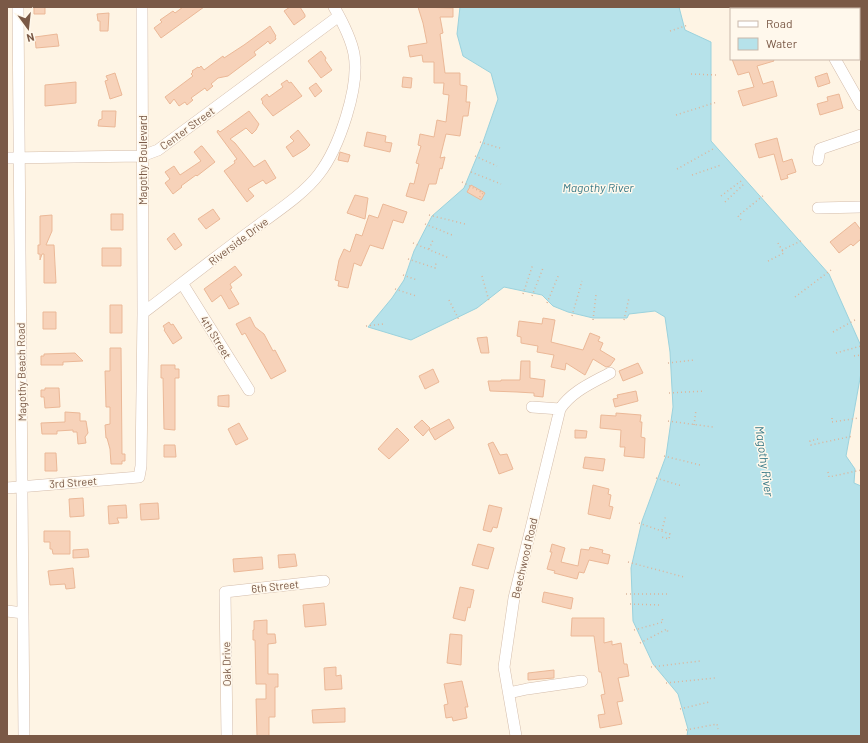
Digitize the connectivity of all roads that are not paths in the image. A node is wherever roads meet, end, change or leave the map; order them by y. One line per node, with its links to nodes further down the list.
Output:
1 (18, 7): 9 (street, Magothy Beach Road)
2 (142, 7): 7 (street, Magothy Boulevard)
3 (336, 11): 7 (street, Center Street); 13 (street, Riverside Drive)
4 (836, 60): 5 (street)
5 (861, 105)
6 (861, 135): 10 (street)
7 (142, 156): 9 (street, Center Street); 14 (street, Magothy Boulevard)
8 (7, 158): 9 (street, Center Street)
9 (19, 158): 19 (street, Magothy Beach Road)
10 (818, 160)
11 (861, 207): 12 (street)
12 (818, 208)
13 (182, 283): 14 (street, Riverside Drive); 16 (street, 4th Street)
14 (143, 313): 19 (street, 3rd Street)
15 (610, 373): 18 (street)
16 (249, 390)
17 (532, 407): 18 (street)
18 (560, 409): 26 (street, Beechwood Road)
19 (22, 486): 20 (street, 3rd Street); 24 (street, Magothy Beach Road)
20 (7, 488)
21 (324, 581): 22 (street, 6th Street)
22 (225, 592): 28 (street, Oak Drive)
23 (7, 611): 24 (street)
24 (23, 613): 27 (street, Magothy Beach Road)
25 (582, 682): 26 (street)
26 (508, 693): 29 (street, Beechwood Road)
27 (24, 736)
28 (227, 736)
29 (516, 736)

